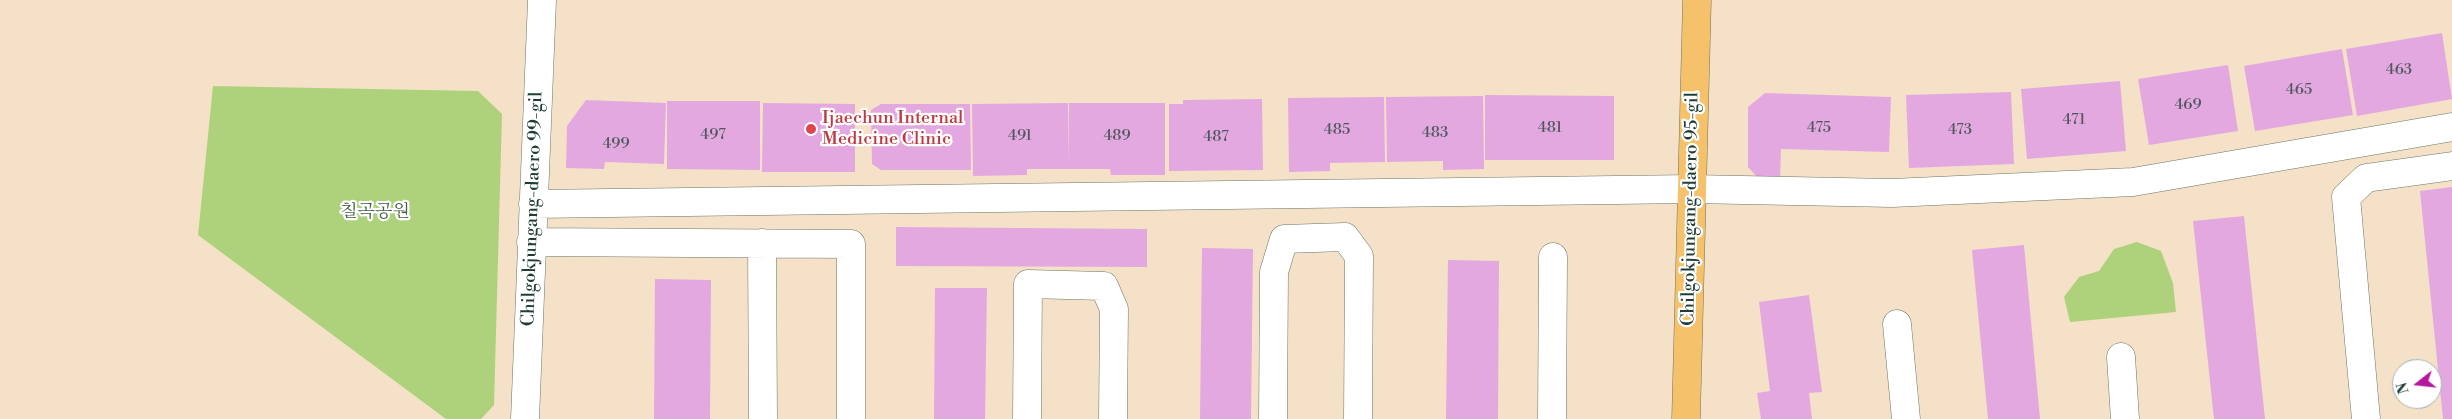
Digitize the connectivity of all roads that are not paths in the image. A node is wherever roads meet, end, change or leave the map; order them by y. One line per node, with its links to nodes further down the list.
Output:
1 (542, 0): 6 (street, Chilgokjungang-daero 99-gil)
2 (1697, 0): 5 (main road, Chilgokjungang-daero 95-gil)
3 (2452, 127): 5 (street)
4 (2452, 166): 23 (street)
5 (1692, 189): 6 (street); 20 (main road, Chilgokjungang-daero 95-gil)
6 (533, 204): 7 (street, Chilgokjungang-daero 99-gil)
7 (531, 242): 8 (street); 12 (street, Chilgokjungang-daero 99-gil)
8 (762, 243): 13 (street); 14 (street)
9 (1553, 257): 19 (street)
10 (1897, 324): 21 (street)
11 (2120, 357): 22 (street)
12 (525, 419)
13 (763, 419)
14 (851, 419)
15 (1027, 419): 16 (street)
16 (1114, 419)
17 (1273, 419): 18 (street)
18 (1358, 419)
19 (1552, 419)
20 (1686, 419)
21 (1906, 419)
22 (2125, 419)
23 (2366, 419)

